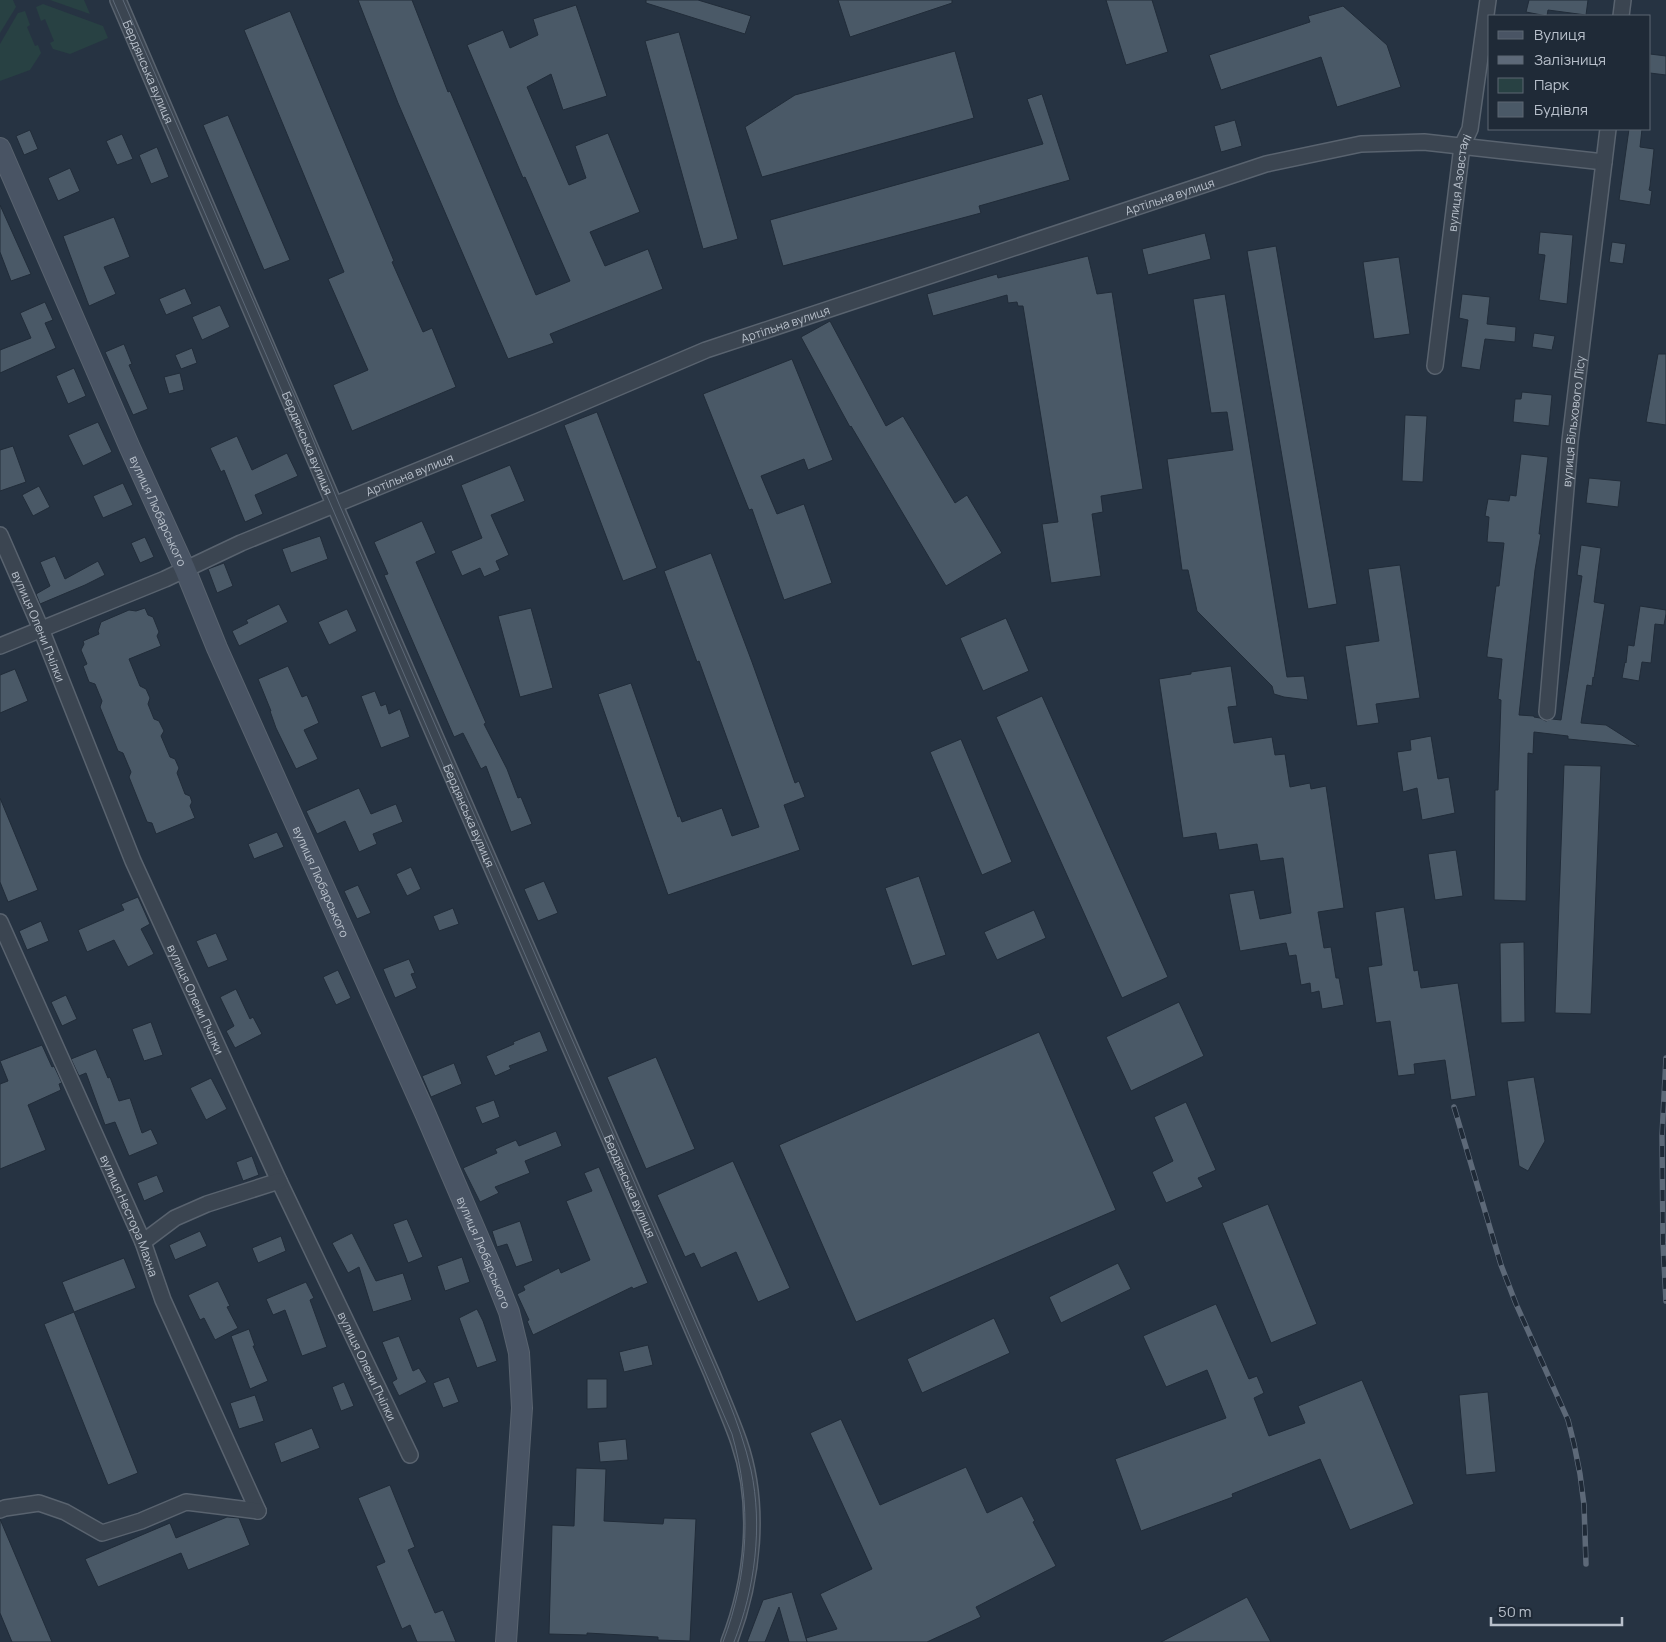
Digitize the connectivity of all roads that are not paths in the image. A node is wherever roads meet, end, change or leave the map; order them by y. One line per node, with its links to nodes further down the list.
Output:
1 (118, 0): 10 (street, Бердянська вулиця)
2 (1488, 0): 6 (street, вулиця Азовсталі)
3 (1623, 0): 4 (street)
4 (1621, 15)
5 (1608, 130): 8 (street, вулиця Вільхового Лісу)
6 (1462, 146): 8 (street, Артільна вулиця); 9 (street, вулиця Азовсталі); 10 (street, Артільна вулиця)
7 (0, 148): 12 (main road, вулиця Любарського)
8 (1604, 162): 15 (street, вулиця Вільхового Лісу)
9 (1435, 366)
10 (335, 506): 12 (street, Артільна вулиця); 22 (street, Бердянська вулиця)
11 (0, 535): 13 (street, вулиця Олени Пчілки)
12 (185, 569): 13 (street, Артільна вулиця); 21 (main road, вулиця Любарського)
13 (41, 630): 14 (street, Артільна вулиця); 17 (street, вулиця Олени Пчілки)
14 (0, 646)
15 (1546, 712)
16 (0, 922): 18 (street, вулиця Нестора Махна)
17 (279, 1181): 18 (street); 19 (street, вулиця Олени Пчілки)
18 (143, 1242): 20 (street, вулиця Нестора Махна)
19 (410, 1455)
20 (0, 1510)
21 (506, 1642)
22 (729, 1642)

